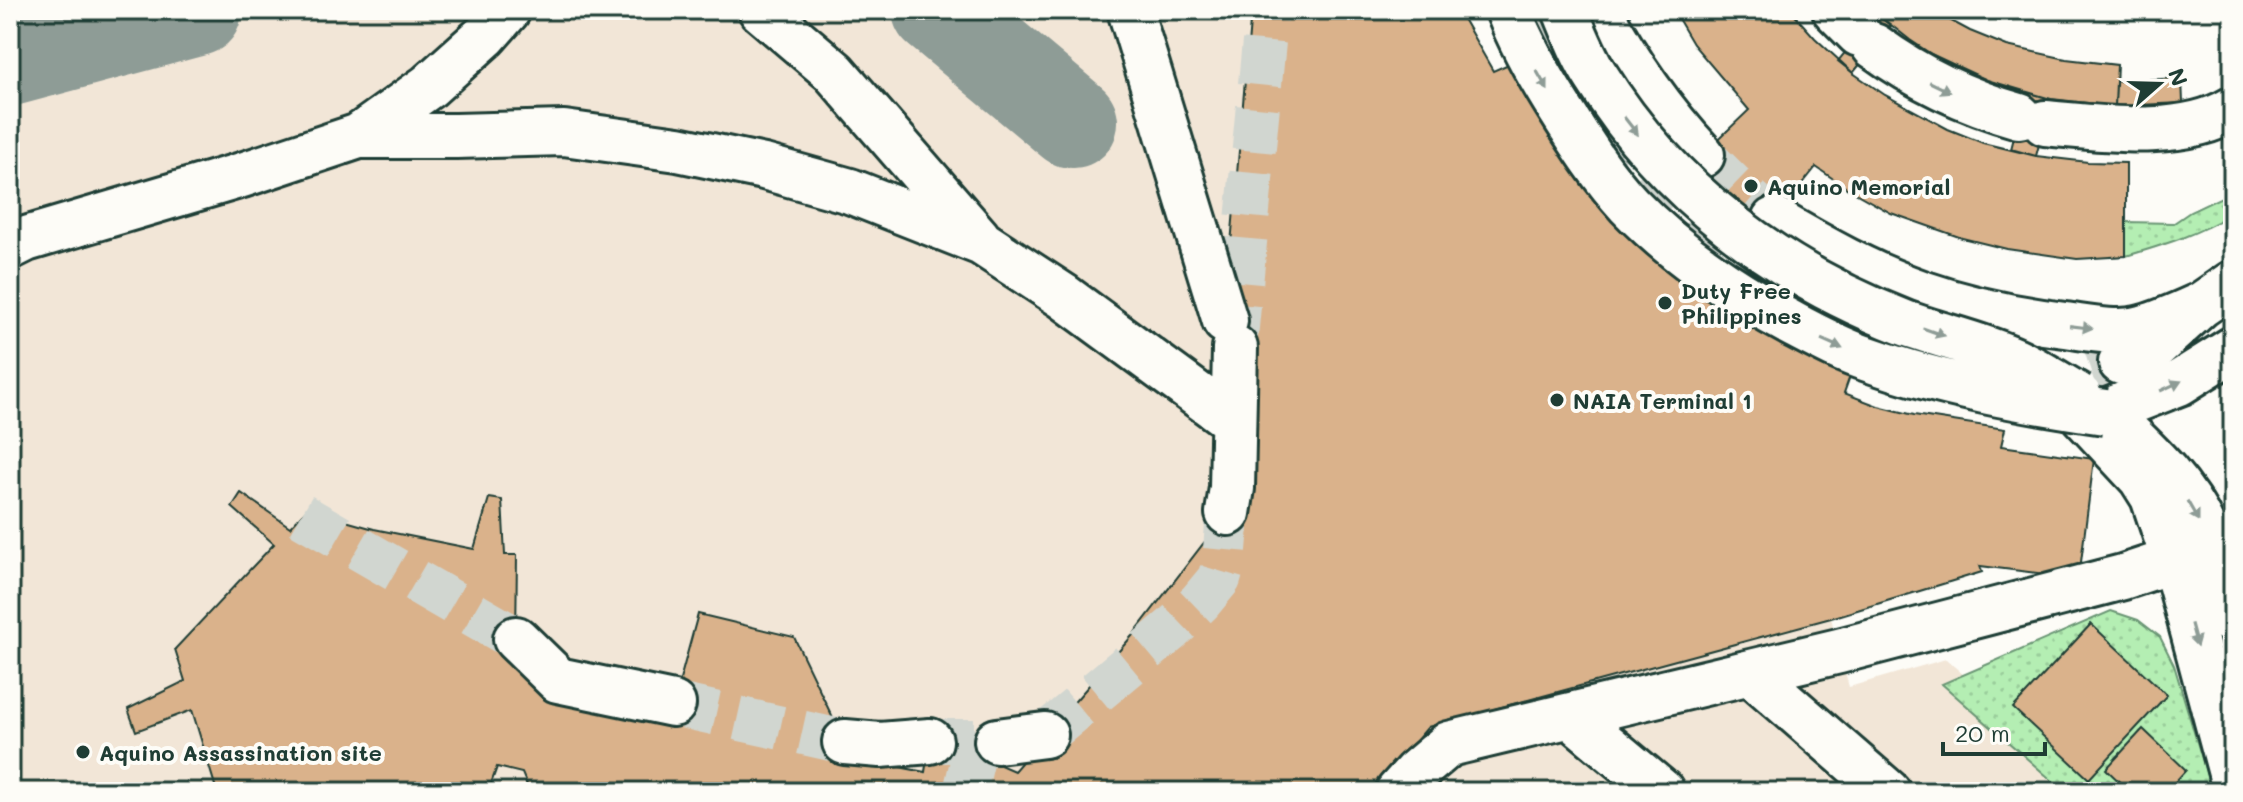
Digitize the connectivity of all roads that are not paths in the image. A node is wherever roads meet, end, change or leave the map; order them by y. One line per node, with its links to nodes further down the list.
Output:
1 (508, 10): 9 (street)
2 (761, 10): 12 (street)
3 (1130, 10): 19 (street)
4 (1508, 10): 18 (street, one-way to 18, bridge)
5 (1565, 10): 18 (street, one-way to 18, bridge)
6 (1599, 10): 10 (street)
7 (1856, 30): 8 (street, one-way to 8)
8 (2233, 109)
9 (359, 136): 12 (street); 13 (street)
10 (1702, 155)
11 (1774, 220): 14 (street, one-way to 14)
12 (982, 243): 19 (street)
13 (10, 247)
14 (2217, 294): 16 (street)
15 (2233, 349): 18 (street, one-way to 15)
16 (2121, 362)
17 (2053, 384): 21 (street)
18 (2105, 412): 22 (street, one-way to 22)
19 (1232, 420): 20 (street)
20 (1228, 513)
21 (2174, 560): 24 (street); 31 (street, one-way to 31)
22 (2233, 622)
23 (516, 639): 25 (street)
24 (1751, 673): 26 (street); 34 (street)
25 (673, 704)
26 (1571, 716): 32 (street); 33 (street)
27 (1045, 735): 29 (street)
28 (930, 741): 30 (street)
29 (997, 741)
30 (845, 742)
31 (2233, 781)
32 (1398, 792)
33 (1662, 792)
34 (1888, 792)

